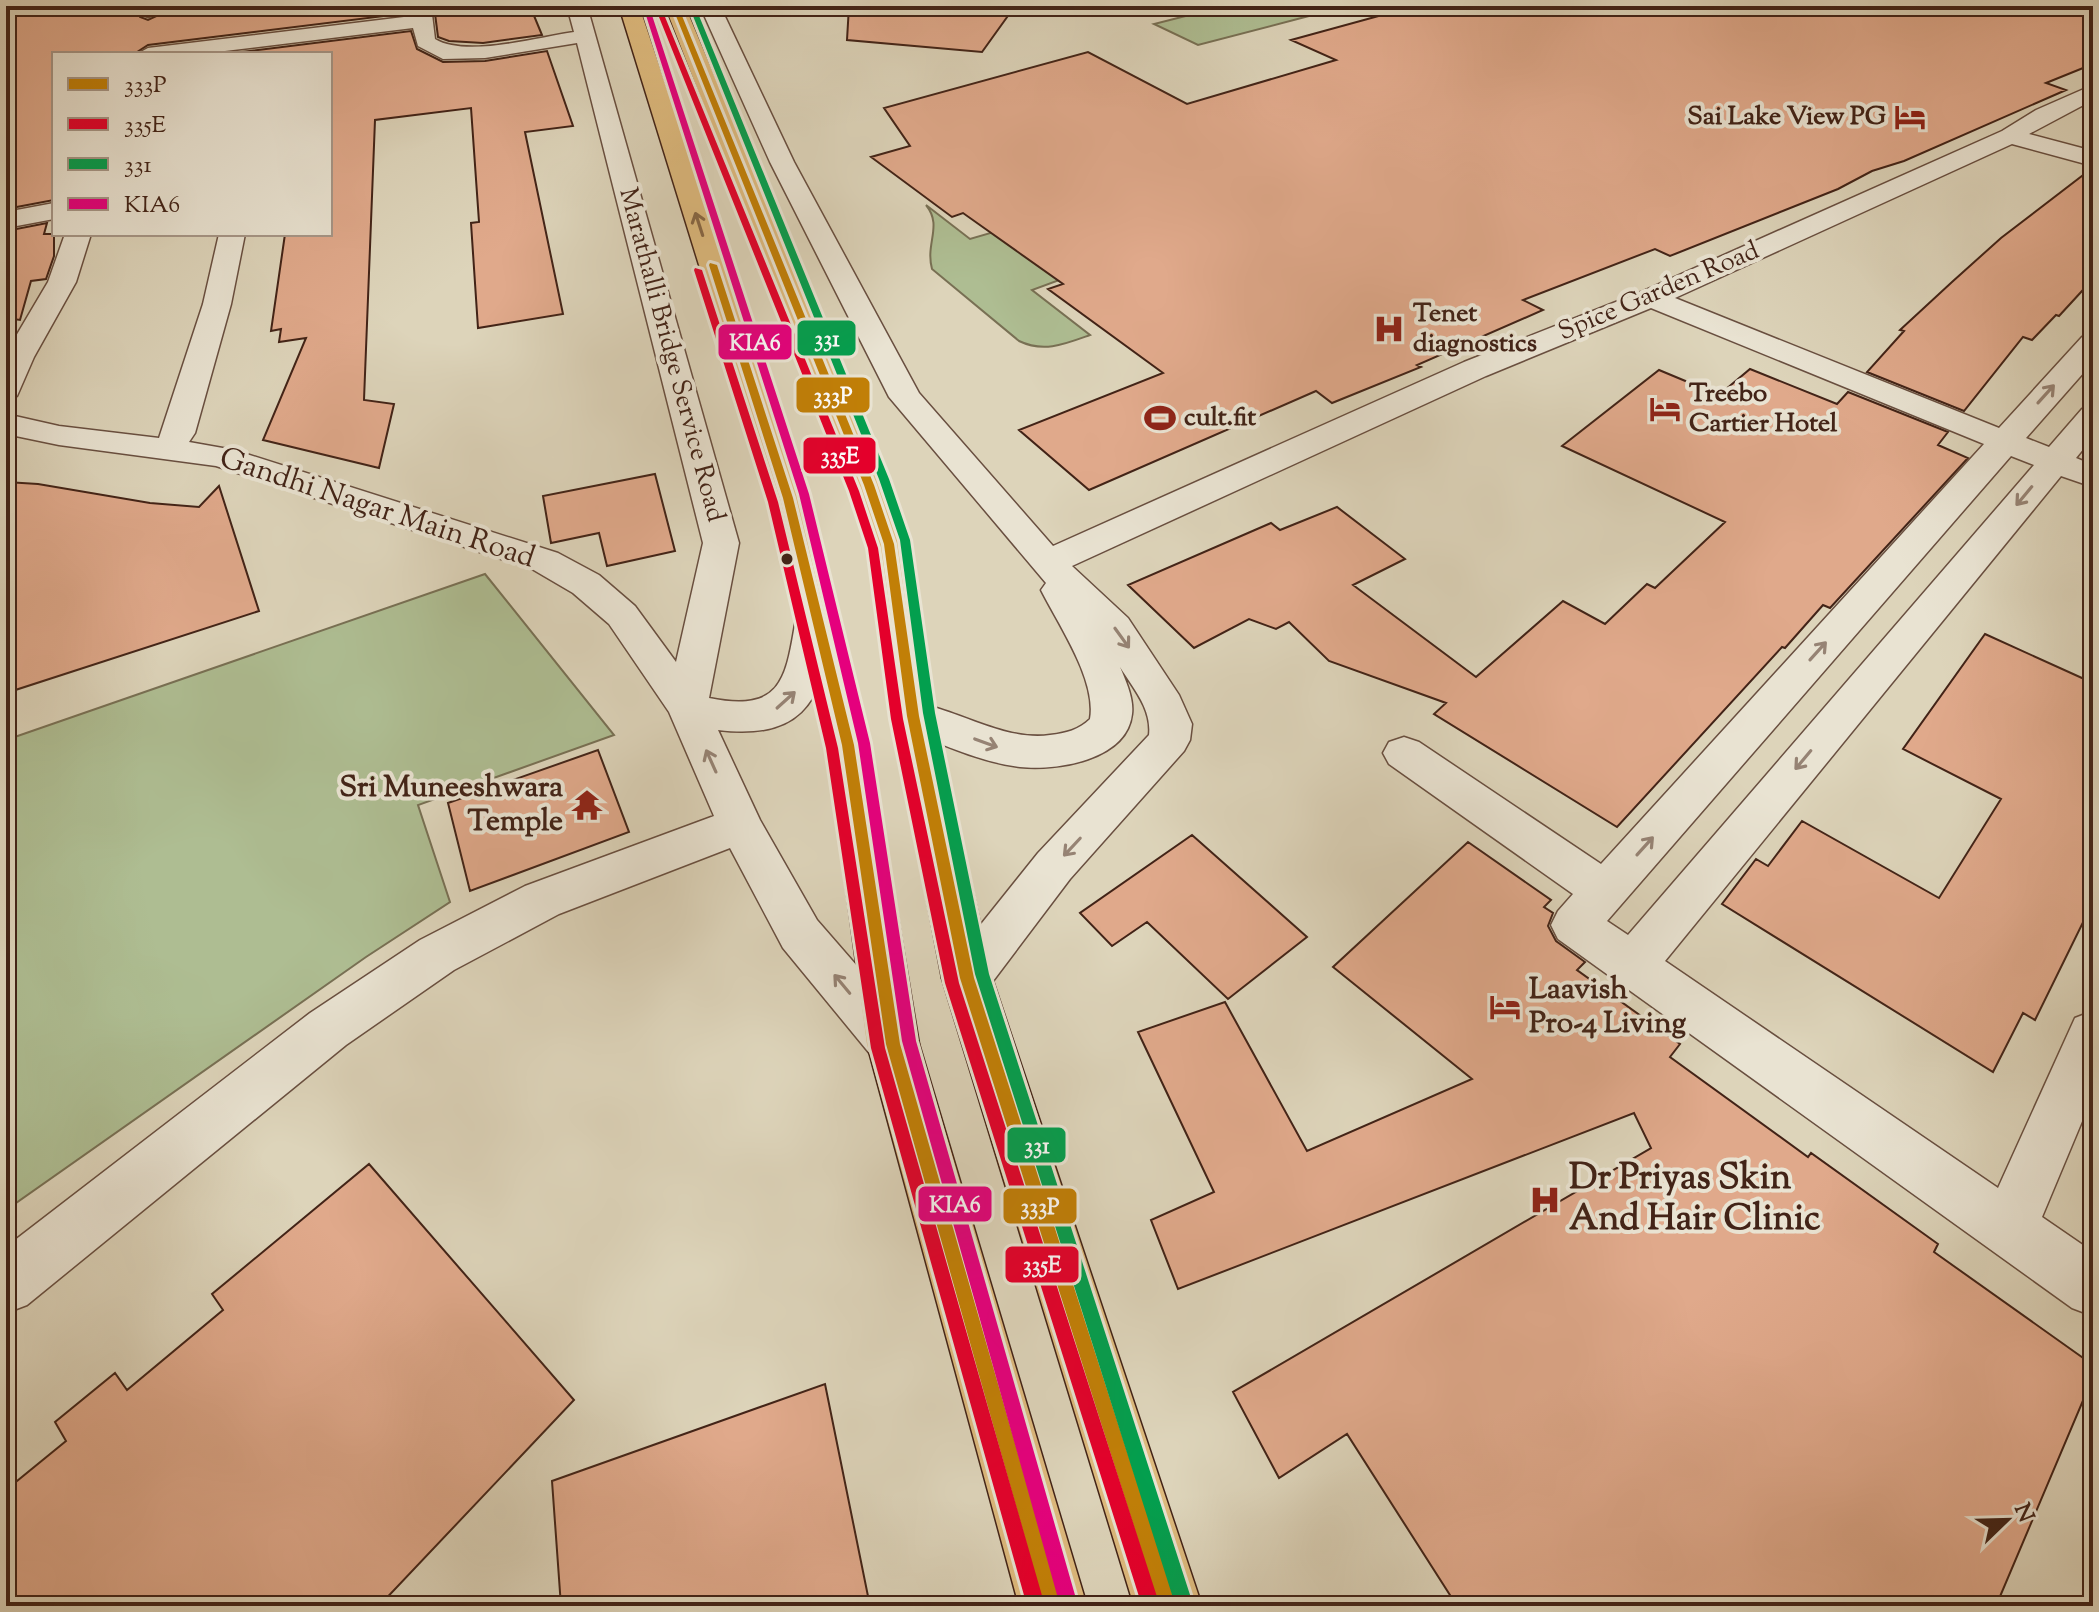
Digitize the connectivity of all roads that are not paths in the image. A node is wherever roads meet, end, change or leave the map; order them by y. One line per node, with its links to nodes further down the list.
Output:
1 (577, 6): 6 (street, Marathalli Bridge Service Road)
2 (629, 6): 26 (main road, one-way to 2)
3 (675, 6): 28 (main road)
4 (710, 6): 25 (street)
5 (422, 14): 6 (street); 7 (street)
6 (585, 36): 27 (street, Marathalli Bridge Service Road)
7 (162, 52)
8 (2093, 92): 9 (street, Spice Garden Road)
9 (2010, 136): 10 (street); 15 (street, Spice Garden Road)
10 (2093, 159)
11 (52, 211): 12 (street)
12 (6, 220)
13 (77, 236): 17 (street)
14 (232, 236): 22 (street)
15 (1651, 298): 21 (street); 25 (street, Spice Garden Road)
16 (2093, 343): 21 (street, one-way to 16)
17 (12, 358): 18 (street)
18 (6, 389)
19 (2093, 416): 23 (street)
20 (6, 424): 22 (street, Gandhi Nagar Main Road)
21 (2004, 442): 23 (street); 31 (street, one-way to 21)
22 (169, 447): 27 (street, Gandhi Nagar Main Road)
23 (2053, 461): 24 (street); 32 (street, one-way to 32)
24 (2093, 477)
25 (1047, 563): 28 (street, one-way to 25); 33 (street, one-way to 33)
26 (816, 613): 27 (street, one-way to 26); 35 (main road)
27 (687, 707): 30 (street, one-way to 27)
28 (913, 716): 33 (main road)
29 (1404, 753): 31 (street)
30 (740, 825): 35 (street, one-way to 30); 37 (street)
31 (1590, 908): 32 (street)
32 (1632, 965): 36 (street)
33 (967, 978): 40 (main road)
34 (2093, 1034): 36 (street)
35 (893, 1044): 39 (main road)
36 (2009, 1228): 38 (street)
37 (6, 1284)
38 (2093, 1287)
39 (1053, 1606)
40 (1168, 1606)

